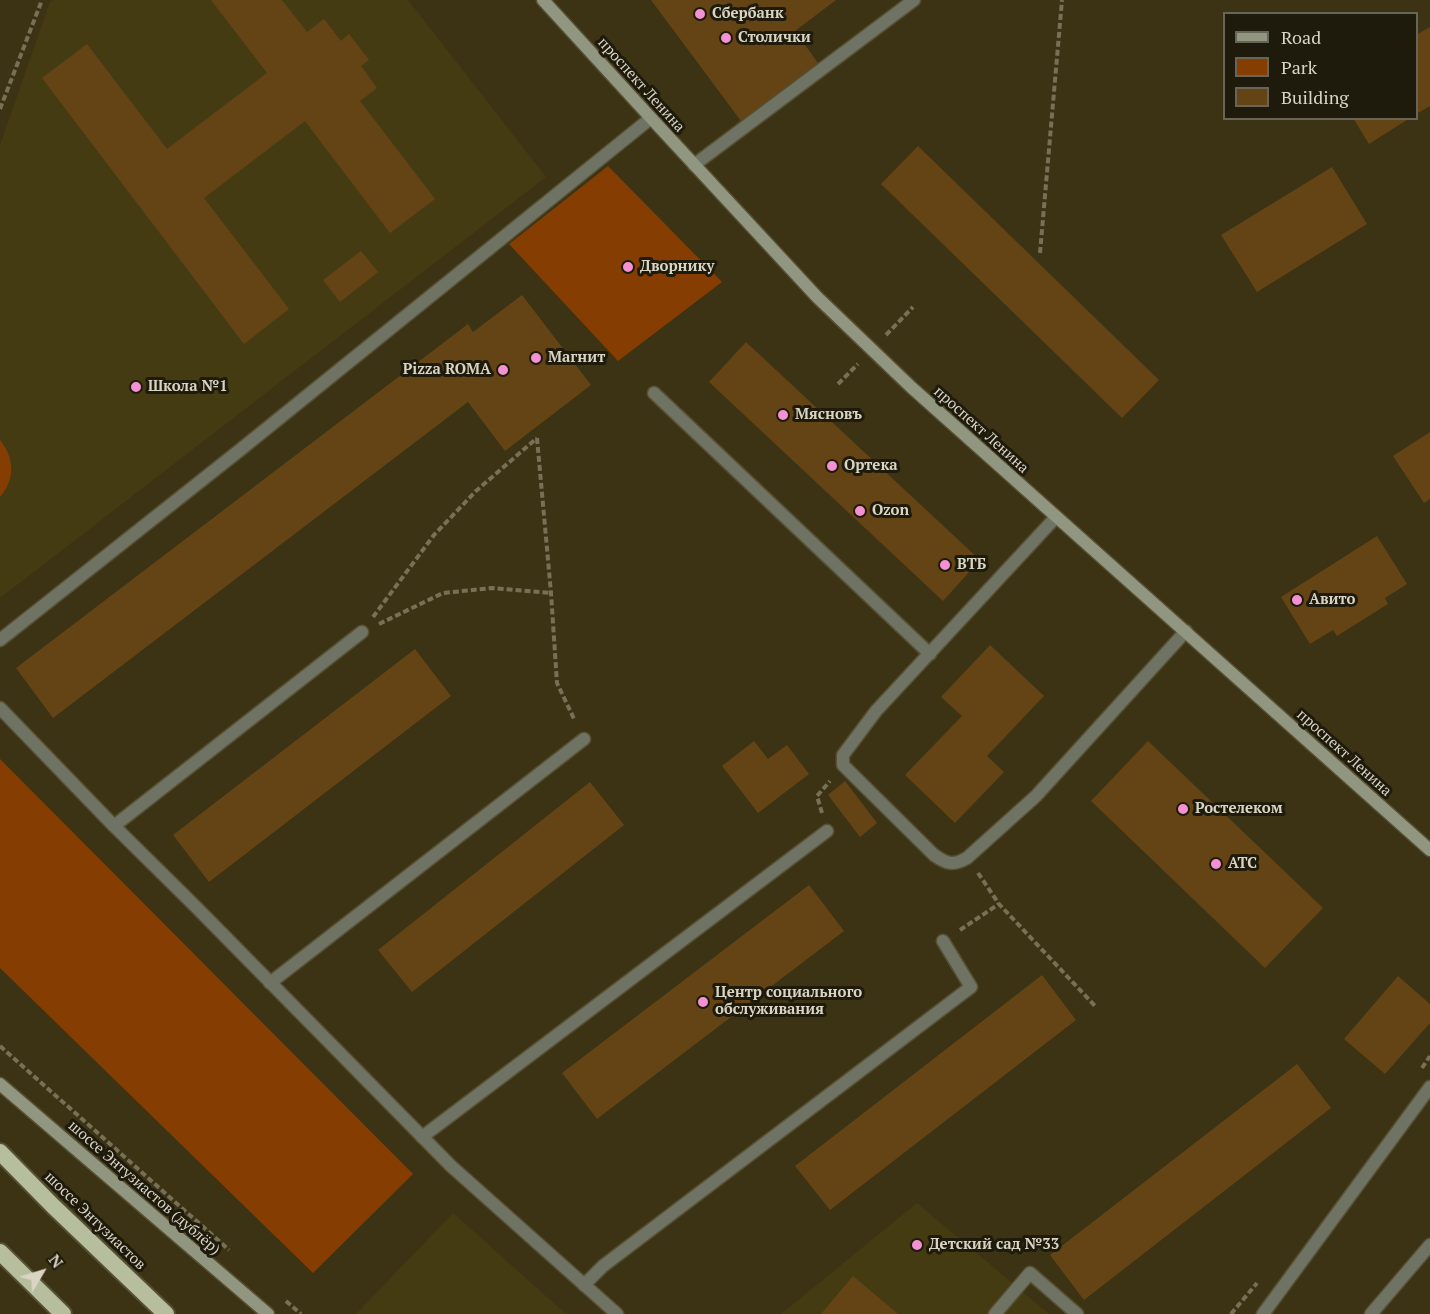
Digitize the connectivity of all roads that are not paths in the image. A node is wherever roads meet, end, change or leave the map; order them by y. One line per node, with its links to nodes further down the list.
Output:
1 (543, 0): 3 (main road, проспект Ленина)
2 (914, 0): 4 (street)
3 (651, 118): 4 (main road, проспект Ленина); 9 (street)
4 (694, 165): 6 (main road, проспект Ленина)
5 (654, 393): 10 (street)
6 (1056, 517): 7 (main road, проспект Ленина); 10 (street)
7 (1186, 631): 10 (street); 15 (main road, проспект Ленина)
8 (362, 632): 13 (street)
9 (0, 640)
10 (930, 654)
11 (0, 708): 13 (street)
12 (584, 739): 17 (street)
13 (114, 826): 17 (street)
14 (827, 831): 20 (street)
15 (1429, 847)
16 (943, 941): 24 (street)
17 (270, 983): 20 (street)
18 (0, 1084): 27 (main road, шоссе Энтузиастов (дублёр))
19 (1430, 1087): 31 (street)
20 (422, 1137): 24 (street)
21 (0, 1152): 26 (highway, шоссе Энтузиастов)
22 (1430, 1245): 32 (street)
23 (0, 1251): 25 (highway)
24 (584, 1285): 28 (street)
25 (63, 1314)
26 (166, 1314)
27 (268, 1314)
28 (617, 1314)
29 (995, 1314): 30 (street)
30 (1077, 1314)
31 (1263, 1314)
32 (1371, 1314)

